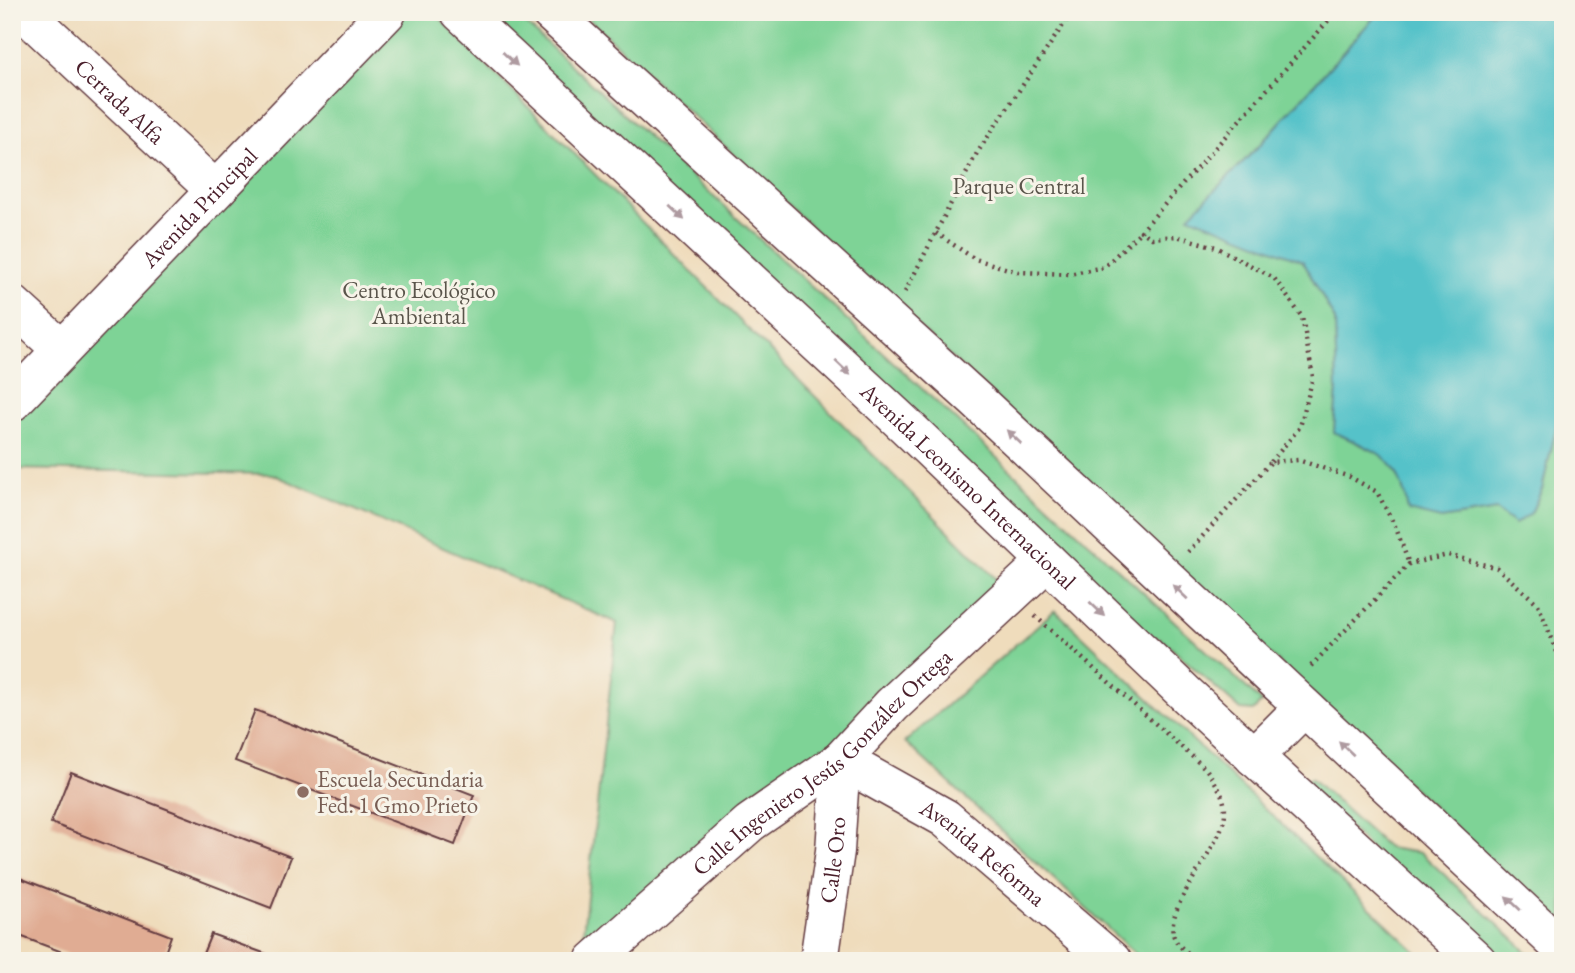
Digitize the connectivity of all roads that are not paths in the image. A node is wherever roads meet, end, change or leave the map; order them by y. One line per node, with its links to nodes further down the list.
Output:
1 (24, 12): 5 (street, Cerrada Alfa)
2 (387, 12): 5 (street, Avenida Principal)
3 (460, 12): 9 (street, Avenida Leonismo Internacional, one-way to 9)
4 (550, 12): 10 (street, one-way to 4)
5 (215, 190): 7 (street, Avenida Principal)
6 (12, 304): 7 (street)
7 (61, 349): 8 (street, Avenida Principal)
8 (12, 402)
9 (1047, 561): 11 (street, Avenida Leonismo Internacional, one-way to 11); 12 (street, Calle Ingeniero Jesús González Ortega)
10 (1303, 708): 11 (street); 14 (street, one-way to 10)
11 (1254, 757): 19 (street, Avenida Leonismo Internacional)
12 (841, 760): 13 (street, Calle Ingeniero Jesús González Ortega); 17 (street, Calle Oro); 18 (street, Avenida Reforma)
13 (635, 923): 15 (street, Calle Ingeniero Jesús González Ortega); 16 (street)
14 (1563, 949)
15 (594, 961)
16 (630, 961)
17 (819, 961)
18 (1112, 961)
19 (1476, 961)

